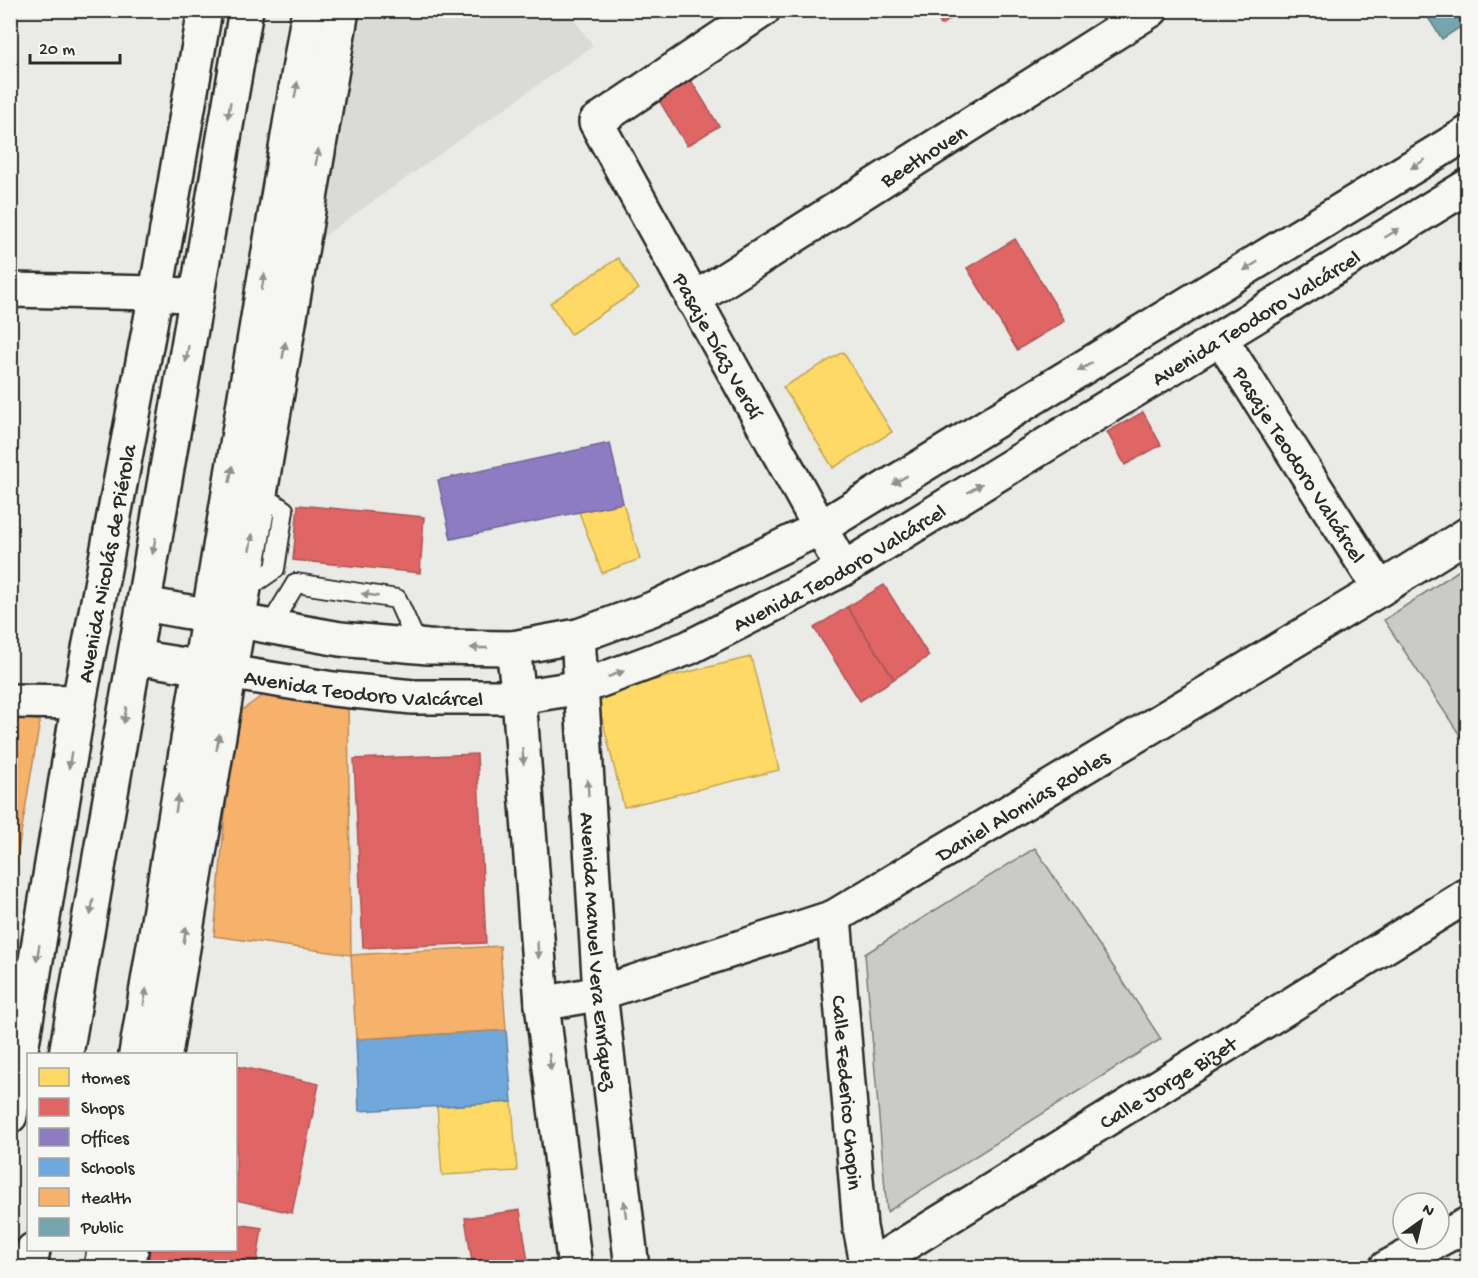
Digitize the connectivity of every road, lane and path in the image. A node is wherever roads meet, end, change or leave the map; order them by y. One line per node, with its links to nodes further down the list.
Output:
1 (205, 10): 10 (main road, Avenida Nicolás de Piérola)
2 (246, 10): 11 (main road, Avenida Nicolás de Piérola, one-way to 11)
3 (309, 10): 22 (main road, one-way to 3)
4 (342, 10): 14 (main road, one-way to 4)
5 (763, 10): 12 (main road, Pasaje Díaz Verdí)
6 (1151, 10): 12 (main road, Beethoven)
7 (1467, 133): 15 (main road, Avenida Teodoro Valcárcel, one-way to 15)
8 (1467, 186): 13 (main road, Avenida Teodoro Valcárcel, one-way to 8)
9 (10, 290): 10 (main road)
10 (156, 293): 11 (main road); 32 (main road, Avenida Nicolás de Piérola)
11 (197, 296): 21 (main road, Avenida Nicolás de Piérola, one-way to 21)
12 (693, 300): 15 (main road, Pasaje Díaz Verdí)
13 (1221, 339): 18 (main road, Avenida Teodoro Valcárcel, one-way to 13); 20 (main road, Pasaje Teodoro Valcárcel)
14 (260, 493): 17 (lane); 22 (main road, one-way to 14)
15 (820, 528): 18 (main road, Pasaje Díaz Verdí); 24 (main road, Avenida Teodoro Valcárcel)
16 (1467, 534): 20 (main road, Daniel Alomias Robles)
17 (275, 568): 19 (lane); 22 (lane)
18 (843, 569): 29 (main road, Avenida Teodoro Valcárcel, one-way to 18)
19 (296, 583): 23 (lane); 25 (lane, one-way to 19)
20 (1380, 589): 34 (main road, Daniel Alomias Robles)
21 (144, 604): 22 (main road, Avenida Teodoro Valcárcel); 27 (main road, Avenida Nicolás de Piérola)
22 (230, 609): 23 (main road, Avenida Teodoro Valcárcel); 28 (main road)
23 (270, 626): 25 (main road, Avenida Teodoro Valcárcel)
24 (578, 636): 26 (main road, Avenida Teodoro Valcárcel); 29 (main road, Avenida Manuel Vera Enríquez)
25 (418, 646): 26 (main road, Avenida Teodoro Valcárcel, one-way to 25)
26 (513, 648): 30 (main road)
27 (135, 657): 28 (main road, Avenida Teodoro Valcárcel); 37 (main road, Avenida Nicolás de Piérola, one-way to 37)
28 (214, 671): 30 (main road, Avenida Teodoro Valcárcel); 38 (main road, one-way to 28); 39 (main road, one-way to 28)
29 (582, 687): 30 (main road, Avenida Teodoro Valcárcel); 35 (main road, Avenida Manuel Vera Enríquez, one-way to 29)
30 (519, 697): 36 (main road, one-way to 36)
31 (10, 701): 32 (main road)
32 (80, 702): 40 (main road, Avenida Nicolás de Piérola, one-way to 40)
33 (1467, 895): 45 (main road, Calle Jorge Bizet)
34 (834, 917): 35 (main road, Daniel Alomias Robles); 45 (main road, Calle Federico Chopin)
35 (600, 993): 36 (main road, Daniel Alomias Robles); 50 (main road, Avenida Manuel Vera Enríquez, one-way to 35)
36 (542, 1004): 49 (main road, one-way to 49)
37 (66, 1053)
38 (136, 1053)
39 (165, 1053)
40 (10, 1116)
41 (1467, 1224): 51 (main road)
42 (33, 1251): 46 (main road)
43 (104, 1251): 47 (main road)
44 (131, 1251): 48 (main road)
45 (868, 1267)
46 (30, 1268)
47 (101, 1268)
48 (128, 1268)
49 (575, 1268)
50 (632, 1268)
51 (1386, 1268)

